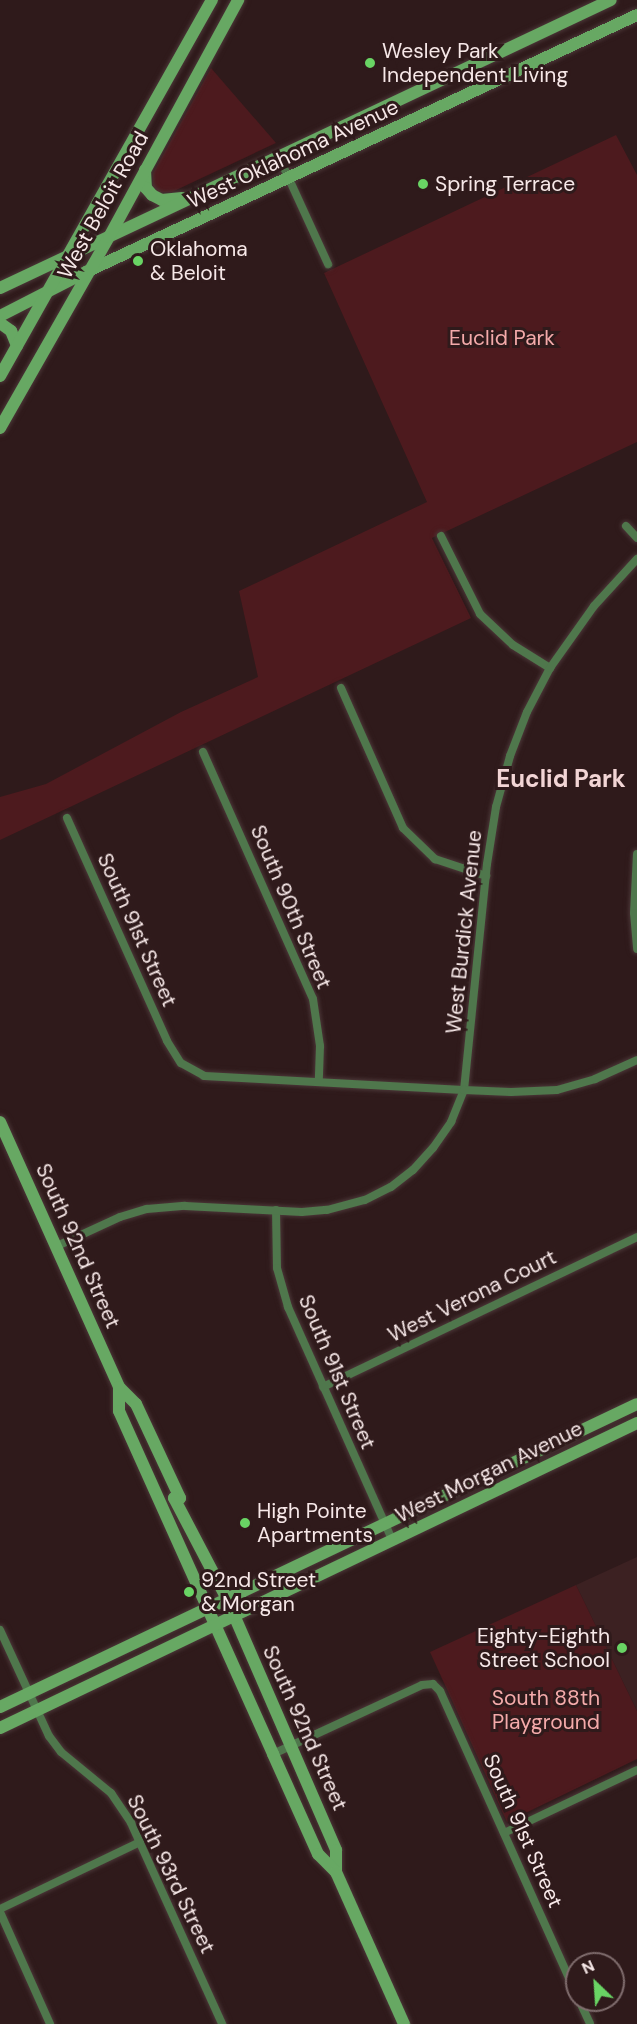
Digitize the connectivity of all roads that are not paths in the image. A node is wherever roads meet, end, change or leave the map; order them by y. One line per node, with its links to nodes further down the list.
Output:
1 (212, 0): 10 (main road, West Beloit Road)
2 (238, 0): 6 (main road, West Beloit Road)
3 (611, 0): 5 (main road, West Oklahoma Avenue)
4 (637, 15): 7 (main road, West Oklahoma Avenue)
5 (279, 157): 7 (street); 8 (main road, West Oklahoma Avenue)
6 (145, 170): 8 (main road); 9 (main road, West Beloit Road)
7 (289, 178): 11 (street); 12 (main road, West Oklahoma Avenue)
8 (195, 196): 9 (main road, West Oklahoma Avenue)
9 (109, 237): 10 (main road, West Oklahoma Avenue); 12 (main road, West Beloit Road)
10 (66, 258): 13 (main road, West Oklahoma Avenue); 14 (main road, West Beloit Road)
11 (328, 264)
12 (88, 271): 14 (main road, West Oklahoma Avenue); 19 (main road, West Beloit Road)
13 (0, 288)
14 (45, 294): 15 (main road, West Oklahoma Avenue); 17 (main road, West Beloit Road)
15 (0, 316)
16 (0, 323): 17 (main road)
17 (16, 346): 18 (main road, West Beloit Road)
18 (0, 376)
19 (0, 428)
20 (626, 526): 22 (street)
21 (441, 537): 24 (street)
22 (637, 538)
23 (637, 559): 24 (street, West Burdick Avenue)
24 (550, 669): 29 (street, West Burdick Avenue)
25 (341, 688): 29 (street)
26 (203, 752): 32 (street, South 90th Street)
27 (67, 818): 32 (street, South 91st Street)
28 (637, 854): 30 (street)
29 (486, 876): 33 (street, West Burdick Avenue)
30 (637, 949)
31 (637, 1060): 33 (street)
32 (319, 1082): 33 (street)
33 (464, 1090): 35 (street, West Burdick Avenue)
34 (0, 1122): 37 (main road, South 92nd Street)
35 (276, 1210): 37 (street, West Burdick Avenue); 39 (street, South 91st Street)
36 (637, 1237): 39 (street, West Verona Court)
37 (57, 1246): 38 (main road, South 92nd Street)
38 (119, 1387): 48 (main road, South 92nd Street); 49 (main road, South 92nd Street)
39 (323, 1387): 44 (street, South 91st Street)
40 (637, 1404): 42 (main road, West Morgan Avenue)
41 (637, 1423): 43 (main road, West Morgan Avenue)
42 (595, 1424): 43 (main road); 44 (main road, West Morgan Avenue)
43 (603, 1439): 45 (main road, West Morgan Avenue)
44 (383, 1524): 45 (street, South 91st Street); 46 (main road, West Morgan Avenue)
45 (392, 1540): 47 (main road, West Morgan Avenue)
46 (286, 1571): 47 (main road); 48 (main road, West Morgan Avenue)
47 (294, 1587): 50 (main road, West Morgan Avenue)
48 (227, 1599): 49 (main road, West Morgan Avenue); 50 (main road, South 92nd Street)
49 (207, 1608): 51 (main road, South 92nd Street); 53 (main road, West Morgan Avenue)
50 (234, 1616): 51 (main road, West Morgan Avenue); 59 (main road, South 92nd Street)
51 (215, 1624): 54 (main road, West Morgan Avenue); 60 (main road, South 92nd Street)
52 (0, 1630): 55 (street, South 93rd Street)
53 (141, 1641): 54 (main road); 55 (main road, West Morgan Avenue)
54 (148, 1657): 57 (main road, West Morgan Avenue)
55 (28, 1694): 56 (main road, West Morgan Avenue); 57 (street, South 93rd Street)
56 (0, 1707)
57 (37, 1710): 58 (main road, West Morgan Avenue); 63 (street, South 93rd Street)
58 (0, 1728)
59 (292, 1745): 60 (street); 62 (street, South 91st Street); 64 (main road, South 92nd Street)
60 (273, 1754): 64 (main road, South 92nd Street)
61 (637, 1770): 62 (street)
62 (504, 1833): 66 (street, South 91st Street)
63 (140, 1842): 65 (street); 68 (street, South 93rd Street)
64 (336, 1872): 69 (main road, South 92nd Street)
65 (0, 1911): 67 (street)
66 (565, 1969)
67 (50, 2024)
68 (222, 2024)
69 (405, 2024)

